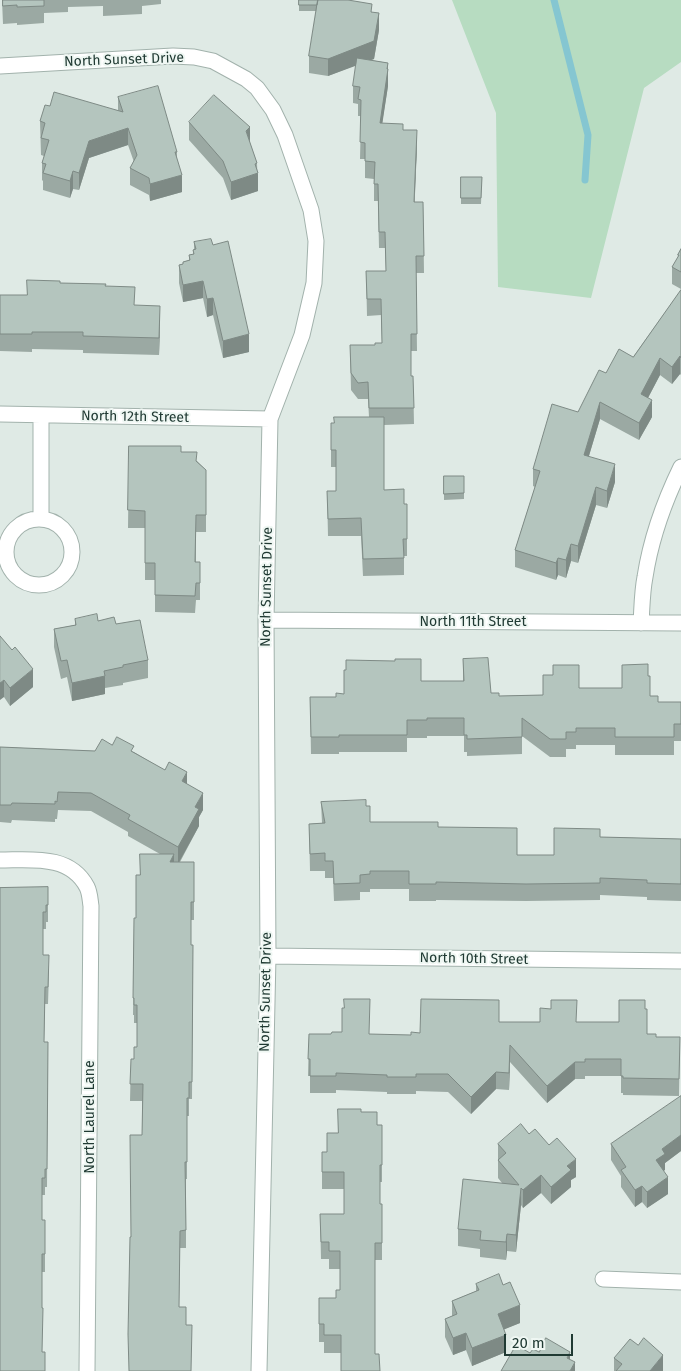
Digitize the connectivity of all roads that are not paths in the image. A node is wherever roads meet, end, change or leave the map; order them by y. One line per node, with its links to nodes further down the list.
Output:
1 (0, 66): 4 (street, North Sunset Drive)
2 (0, 414): 3 (street, North 12th Street)
3 (41, 415): 4 (street, North 12th Street); 6 (street)
4 (270, 419): 7 (street, North Sunset Drive)
5 (681, 466): 8 (street)
6 (41, 518): 6 (street)
7 (266, 620): 8 (street, North 11th Street); 11 (street, North Sunset Drive)
8 (641, 623): 9 (street, North 11th Street)
9 (681, 623)
10 (0, 860): 15 (street, North Laurel Lane)
11 (268, 956): 12 (street, North 10th Street); 16 (street, North Sunset Drive)
12 (681, 961)
13 (602, 1279): 14 (street)
14 (681, 1282)
15 (87, 1371)
16 (260, 1371)

